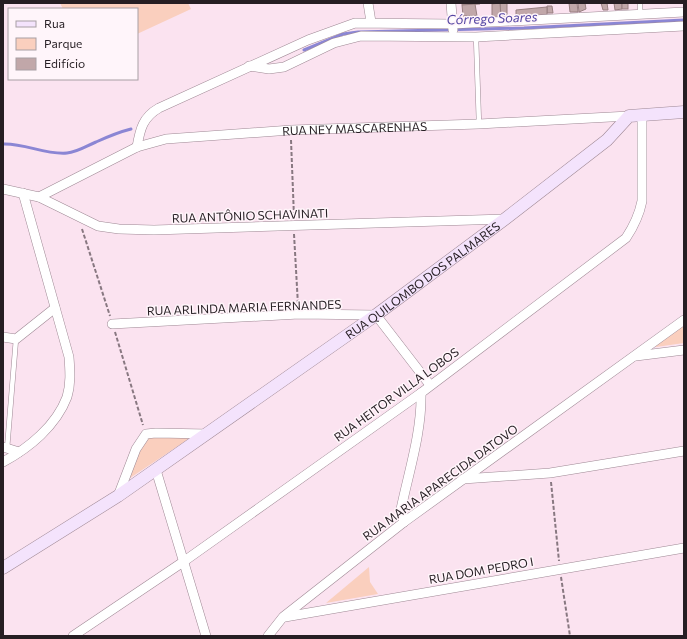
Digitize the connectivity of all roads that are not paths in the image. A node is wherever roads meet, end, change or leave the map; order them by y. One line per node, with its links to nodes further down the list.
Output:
1 (368, 3): 6 (street)
2 (451, 3): 8 (street)
3 (640, 3): 5 (lane)
4 (684, 12): 5 (street)
5 (640, 14): 8 (street)
6 (371, 22): 8 (street); 10 (street)
7 (684, 26): 9 (street)
8 (453, 30): 9 (street); 10 (street)
9 (476, 36): 14 (lane)
10 (249, 66): 15 (street)
11 (684, 112): 12 (street, RUA NEY MASCARENHAS)
12 (642, 115): 13 (street, RUA NEY MASCARENHAS); 28 (street, RUA HEITOR VILLA LOBOS)
13 (629, 116): 14 (street, RUA NEY MASCARENHAS); 19 (street, RUA QUILOMBO DOS PALMARES)
14 (479, 124): 15 (street, RUA NEY MASCARENHAS)
15 (137, 147): 18 (street, RUA NEY MASCARENHAS)
16 (3, 188): 17 (street, RUA ANTÔNIO SCHAVINATI)
17 (22, 193): 18 (street, RUA ANTÔNIO SCHAVINATI); 20 (street)
18 (39, 197): 19 (street, RUA ANTÔNIO SCHAVINATI)
19 (505, 219): 21 (street, RUA QUILOMBO DOS PALMARES)
20 (55, 308): 25 (street); 33 (street)
21 (376, 315): 23 (street, RUA ARLINDA MARIA FERNANDES); 28 (street); 30 (street, RUA QUILOMBO DOS PALMARES)
22 (684, 320): 27 (street, RUA MARIA APARECIDA DATOVO)
23 (112, 324)
24 (3, 337): 25 (street)
25 (16, 339): 31 (lane)
26 (684, 350): 27 (street)
27 (634, 356): 36 (street, RUA MARIA APARECIDA DATOVO)
28 (430, 385): 29 (street, RUA HEITOR VILLA LOBOS)
29 (421, 393): 38 (street); 40 (street, RUA HEITOR VILLA LOBOS)
30 (208, 434): 35 (street, RUA QUILOMBO DOS PALMARES); 37 (street)
31 (5, 448): 33 (street)
32 (684, 451): 36 (street)
33 (19, 452): 34 (street)
34 (3, 462)
35 (156, 470): 37 (street, RUA QUILOMBO DOS PALMARES); 40 (street)
36 (463, 479): 38 (street, RUA MARIA APARECIDA DATOVO)
37 (118, 496): 41 (street, RUA QUILOMBO DOS PALMARES)
38 (404, 522): 42 (street, RUA MARIA APARECIDA DATOVO)
39 (684, 548): 42 (street, RUA DOM PEDRO I)
40 (183, 562): 43 (street, RUA HEITOR VILLA LOBOS); 44 (street)
41 (3, 568)
42 (283, 617): 45 (street, RUA MARIA APARECIDA DATOVO)
43 (76, 635)
44 (206, 636)
45 (268, 636)

